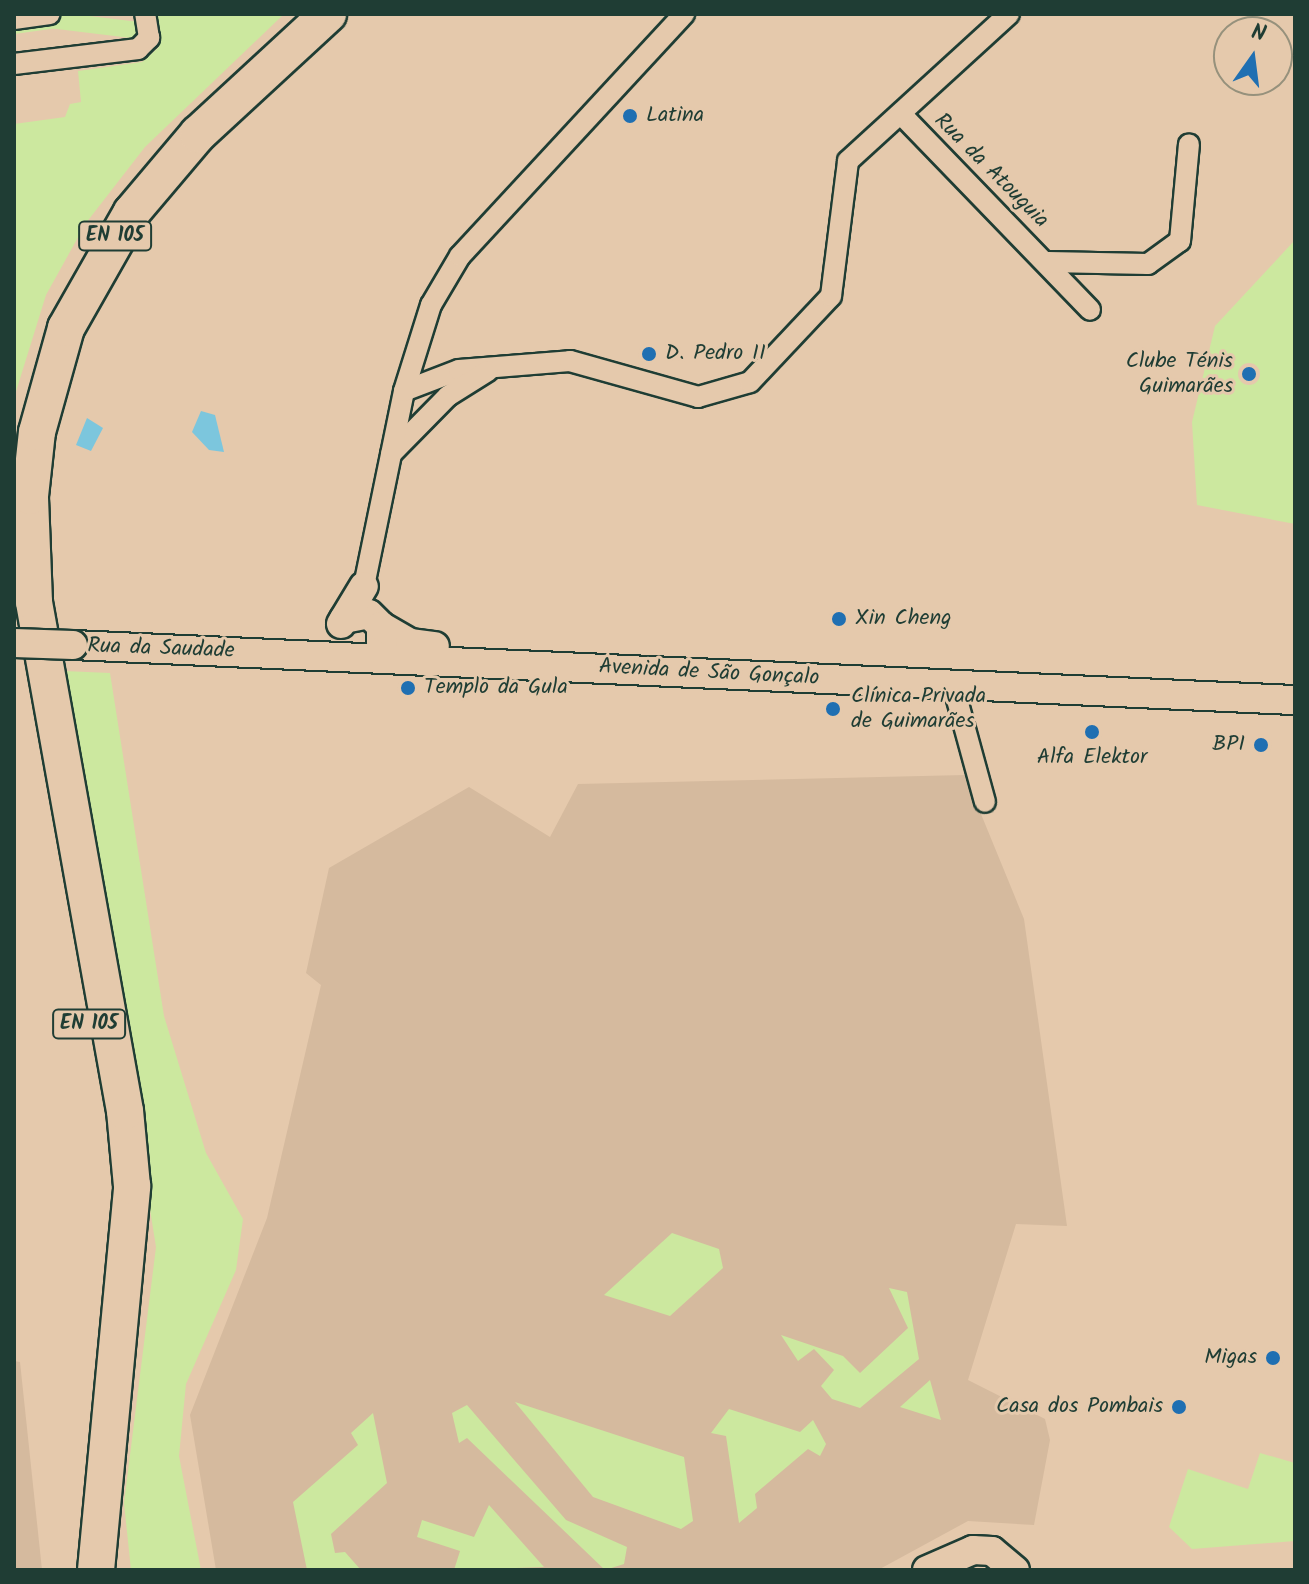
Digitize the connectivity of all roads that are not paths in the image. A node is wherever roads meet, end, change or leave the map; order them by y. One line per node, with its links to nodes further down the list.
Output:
1 (50, 14): 7 (street)
2 (145, 14): 8 (street)
3 (299, 14): 17 (highway, EN 105)
4 (328, 14): 30 (highway, EN 105)
5 (684, 14): 14 (street)
6 (1009, 14): 9 (street)
7 (14, 19)
8 (14, 64)
9 (901, 114): 11 (street, Rua da Atouguia); 13 (street)
10 (1189, 144): 11 (street, Rua da Atouguia)
11 (1048, 262): 12 (street, Rua da Atouguia)
12 (1090, 310)
13 (488, 371): 14 (street); 15 (street)
14 (404, 391): 15 (street); 16 (street)
15 (448, 396): 16 (street)
16 (390, 455): 18 (street)
17 (14, 456)
18 (364, 586): 20 (street); 21 (street)
19 (14, 598): 29 (highway, EN 105)
20 (378, 622): 21 (street); 24 (street); 26 (street, Avenida de São Gonçalo)
21 (342, 623): 23 (street); 24 (street)
22 (14, 643): 23 (street, Rua da Saudade, bridge)
23 (308, 654): 24 (street, Rua da Saudade)
24 (358, 657): 25 (street, Avenida de São Gonçalo)
25 (953, 685): 27 (street, Avenida de São Gonçalo); 28 (street)
26 (1295, 685)
27 (1295, 700)
28 (985, 802)
29 (74, 1570)
30 (96, 1570)
31 (927, 1570): 32 (street)
32 (1015, 1570)

